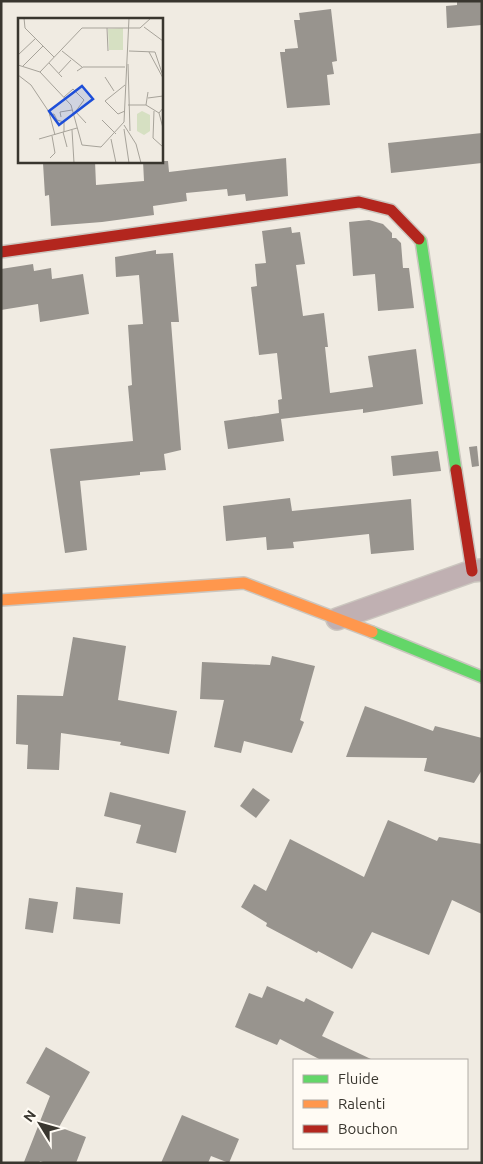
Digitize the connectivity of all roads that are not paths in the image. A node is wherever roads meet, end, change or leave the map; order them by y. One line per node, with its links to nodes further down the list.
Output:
1 (1, 252): 2 (street)
2 (477, 570): 4 (street)
3 (1, 600): 4 (street)
4 (337, 619): 5 (street)
5 (482, 677)

